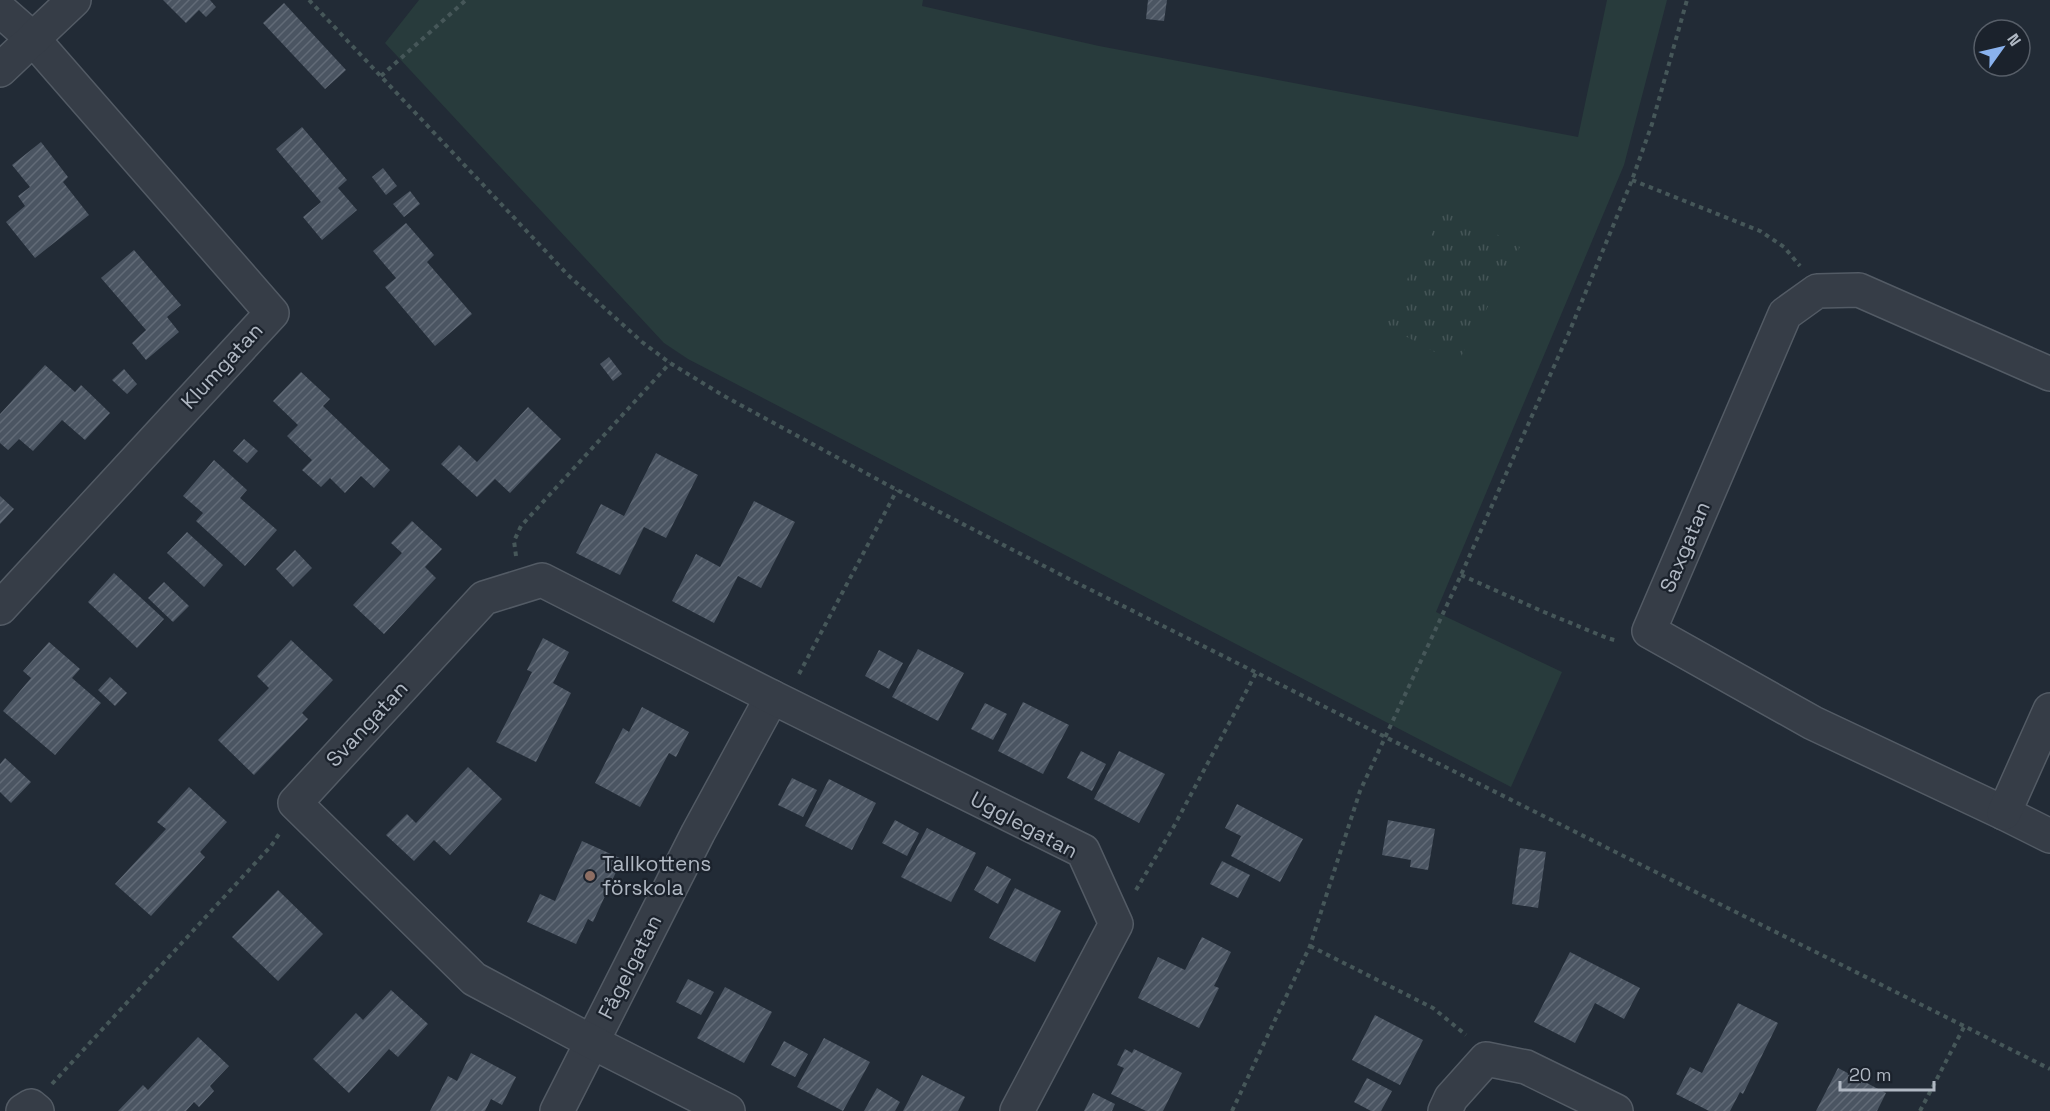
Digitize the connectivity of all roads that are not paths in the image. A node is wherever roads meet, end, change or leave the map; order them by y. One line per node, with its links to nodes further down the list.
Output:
1 (74, 0): 3 (street)
2 (0, 10): 3 (street)
3 (33, 39): 4 (street); 6 (street, Klumgatan)
4 (0, 70)
5 (2050, 374): 9 (street, Saxgatan)
6 (0, 608)
7 (772, 697): 11 (street, Fågelgatan); 11 (street, Svangatan); 14 (street, Ugglegatan)
8 (2050, 710): 9 (street)
9 (2004, 813): 10 (street)
10 (2050, 836)
11 (592, 1042): 12 (street, Fågelgatan); 13 (street)
12 (557, 1111)
13 (728, 1111)
14 (1017, 1111)
15 (1445, 1111): 16 (street)
16 (1616, 1111)

